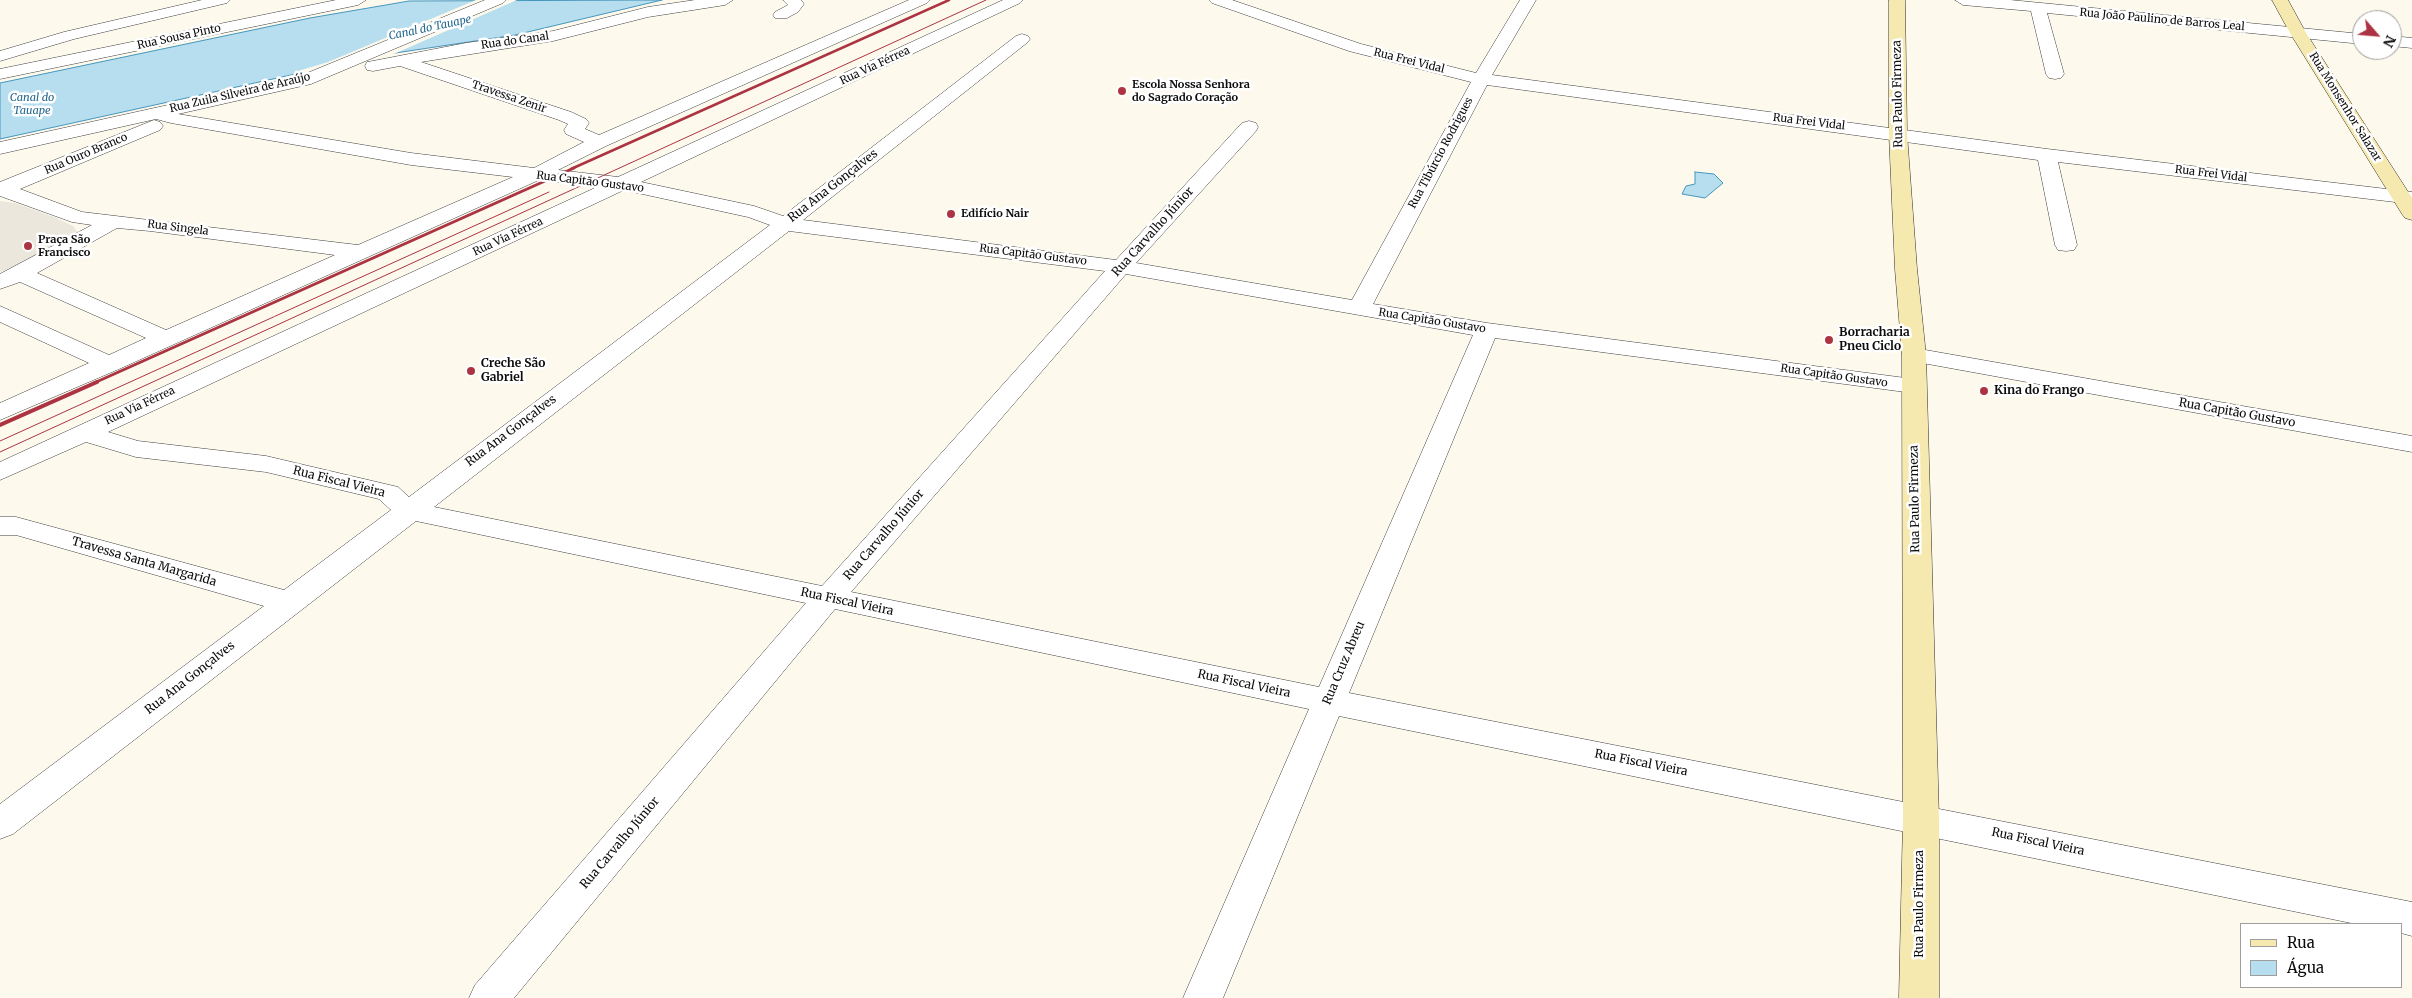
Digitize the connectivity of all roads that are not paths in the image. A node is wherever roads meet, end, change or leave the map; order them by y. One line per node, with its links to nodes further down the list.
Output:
1 (222, 0): 18 (street)
2 (358, 0): 20 (street, Rua Sousa Pinto)
3 (498, 0): 23 (street, Rua Zuila Silveira de Araújo)
4 (725, 0): 19 (street, Rua do Canal)
5 (791, 0): 14 (street)
6 (922, 0): 27 (street)
7 (1015, 0): 31 (street, Rua Via Férrea)
8 (1217, 0): 22 (street, Rua Frei Vidal)
9 (1528, 0): 22 (street, Rua Tibúrcio Rodrigues)
10 (1896, 0): 26 (street, Rua Paulo Firmeza)
11 (1963, 0): 13 (street, Rua João Paulino de Barros Leal)
12 (2280, 0): 15 (street, Rua Monsenhor Salazar)
13 (2038, 8): 15 (street, Rua João Paulino de Barros Leal); 21 (street)
14 (781, 15)
15 (2298, 33): 16 (street, Rua João Paulino de Barros Leal); 33 (street, Rua Monsenhor Salazar)
16 (2352, 38)
17 (1022, 39): 36 (street, Rua Ana Gonçalves)
18 (0, 56)
19 (402, 60): 23 (street, Rua do Canal); 27 (street, Travessa Zenir)
20 (0, 74)
21 (2055, 74)
22 (1481, 79): 26 (street, Rua Frei Vidal); 41 (street, Rua Tibúrcio Rodrigues)
23 (305, 80): 24 (street, Rua Zuila Silveira de Araújo)
24 (164, 115): 28 (street, Rua Zuila Silveira de Araújo); 30 (street, Rua Capitão Gustavo); 32 (street, Rua Ouro Branco)
25 (1249, 127): 39 (street, Rua Carvalho Júnior)
26 (1898, 134): 29 (street, Rua Frei Vidal); 45 (street, Rua Paulo Firmeza)
27 (599, 142): 30 (street)
28 (0, 148)
29 (2047, 155): 33 (street, Rua Frei Vidal); 37 (street)
30 (534, 175): 31 (street, Rua Capitão Gustavo); 38 (street)
31 (624, 184): 36 (street, Rua Capitão Gustavo); 49 (street, Rua Via Férrea)
32 (1, 189): 35 (street, Rua Singela)
33 (2407, 197): 34 (street, Rua Monsenhor Salazar)
34 (2412, 214)
35 (113, 222): 38 (street, Rua Singela); 40 (street)
36 (784, 224): 39 (street, Rua Capitão Gustavo); 52 (street, Rua Ana Gonçalves)
37 (2066, 245)
38 (360, 252): 44 (street)
39 (1121, 267): 41 (street, Rua Capitão Gustavo); 54 (street, Rua Carvalho Júnior)
40 (10, 278): 44 (street)
41 (1359, 309): 43 (street, Rua Capitão Gustavo)
42 (0, 313): 46 (street)
43 (1487, 330): 47 (street, Rua Capitão Gustavo); 56 (street, Rua Cruz Abreu)
44 (165, 338): 46 (street)
45 (1914, 355): 47 (street, Rua Paulo Firmeza); 50 (street, Rua Capitão Gustavo)
46 (110, 364): 48 (street)
47 (1913, 386): 57 (street, Rua Paulo Firmeza)
48 (0, 412)
49 (84, 433): 51 (street, Rua Via Férrea); 52 (street, Rua Fiscal Vieira)
50 (2412, 444)
51 (0, 472)
52 (407, 510): 54 (street, Rua Fiscal Vieira); 55 (street, Rua Ana Gonçalves)
53 (0, 526): 55 (street, Travessa Santa Margarida)
54 (828, 598): 56 (street, Rua Fiscal Vieira); 60 (street, Rua Carvalho Júnior)
55 (288, 602): 58 (street, Rua Ana Gonçalves)
56 (1328, 701): 57 (street, Rua Fiscal Vieira); 61 (street, Rua Cruz Abreu)
57 (1921, 818): 59 (street, Rua Fiscal Vieira); 62 (street, Rua Paulo Firmeza)
58 (0, 824)
59 (2412, 919)
60 (489, 998)
61 (1203, 998)
62 (1920, 998)

